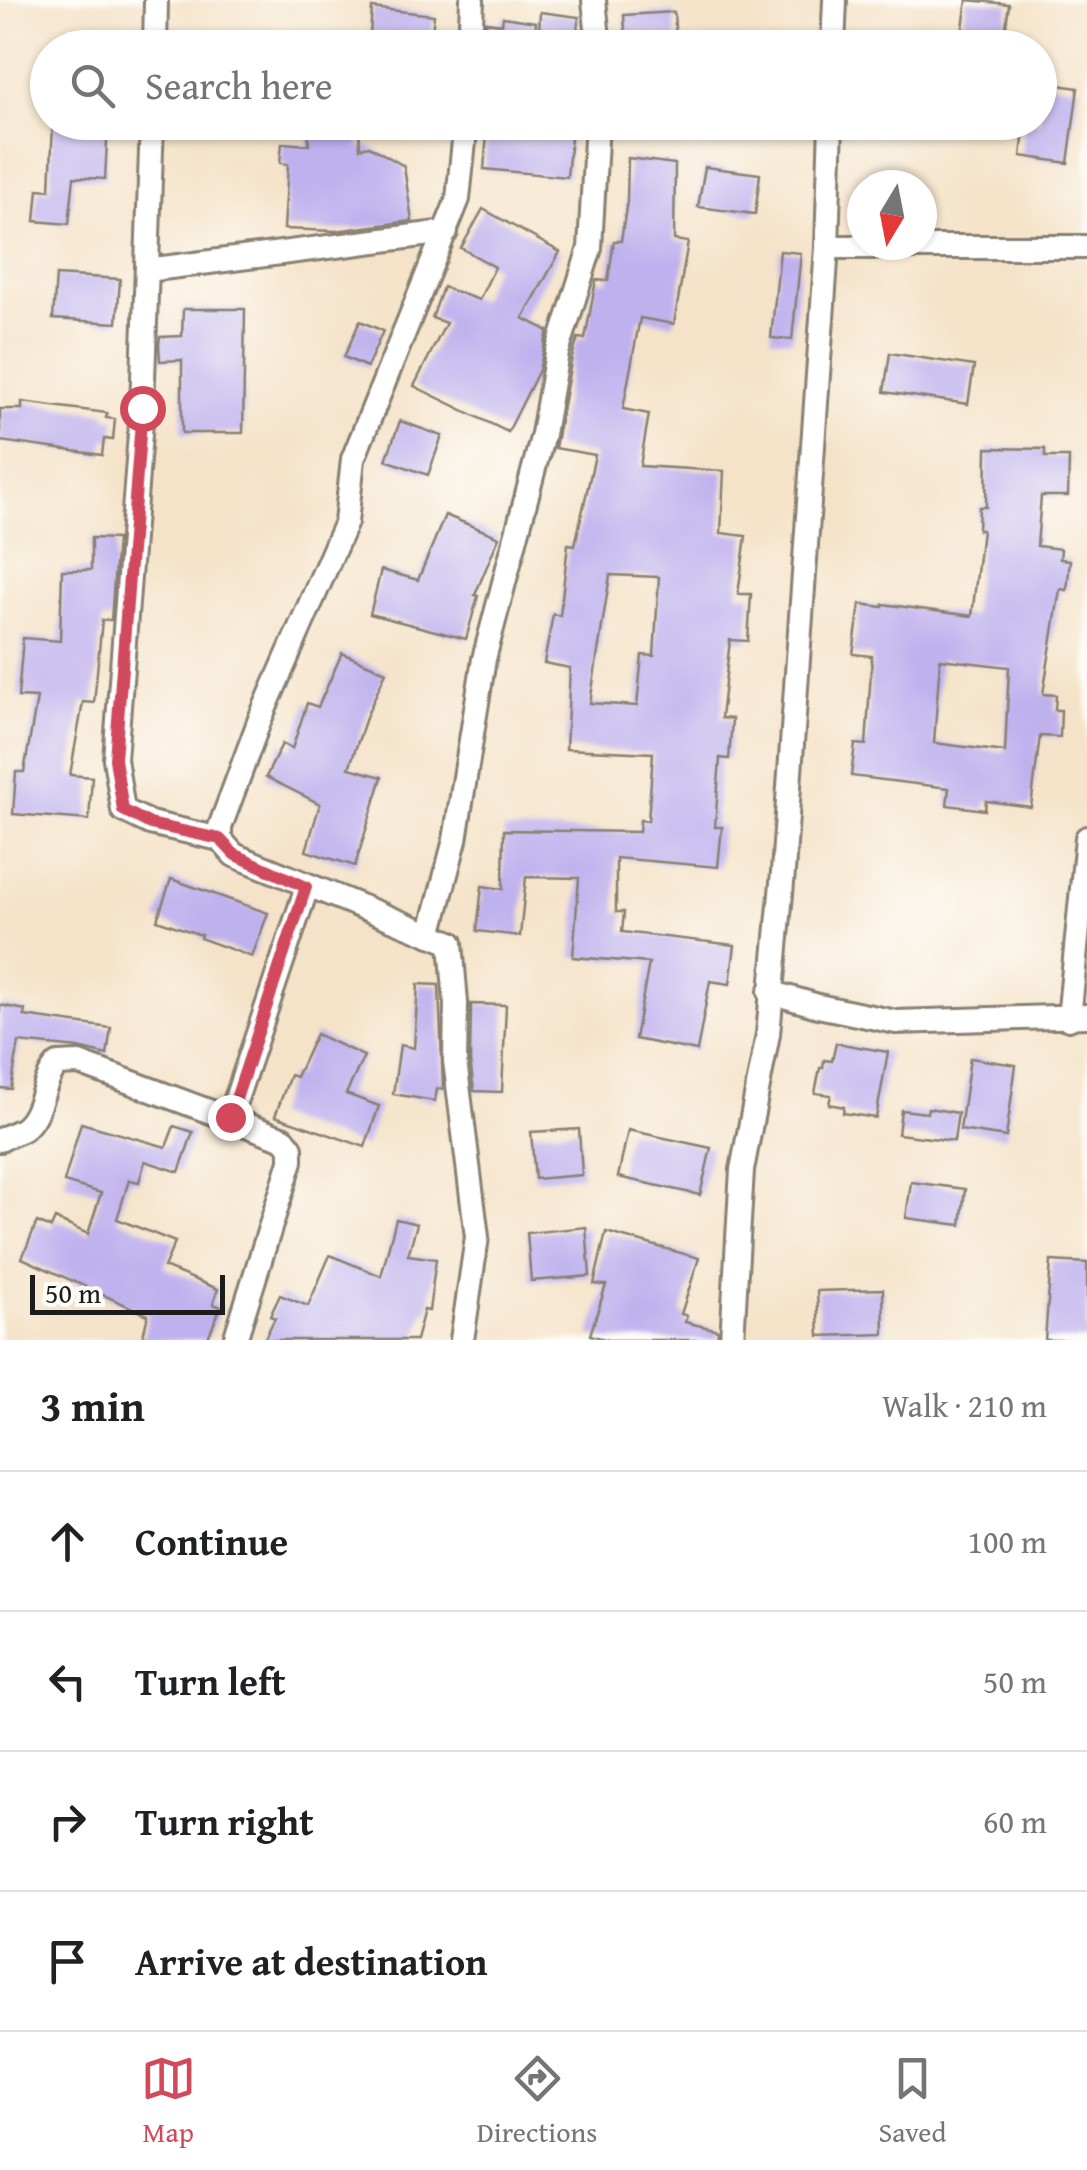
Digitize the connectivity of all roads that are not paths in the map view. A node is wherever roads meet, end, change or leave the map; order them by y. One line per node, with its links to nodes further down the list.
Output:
1 (156, 0): 5 (street)
2 (472, 0): 6 (street)
3 (594, 0): 7 (street)
4 (835, 0): 8 (street)
5 (155, 30)
6 (471, 30)
7 (597, 30)
8 (834, 30)
9 (151, 140): 16 (street)
10 (464, 140): 13 (street)
11 (596, 140): 20 (street)
12 (831, 140): 14 (street)
13 (446, 232): 16 (street); 18 (street)
14 (828, 247): 15 (street); 21 (street)
15 (1087, 248)
16 (146, 270): 18 (street)
17 (1087, 838): 22 (street)
18 (220, 839): 19 (street)
19 (306, 887): 20 (street); 23 (street)
20 (430, 935): 26 (street)
21 (770, 992): 22 (street); 27 (street)
22 (1078, 1018)
23 (230, 1117): 24 (street); 25 (street)
24 (0, 1140)
25 (235, 1340)
26 (462, 1340)
27 (732, 1340)

